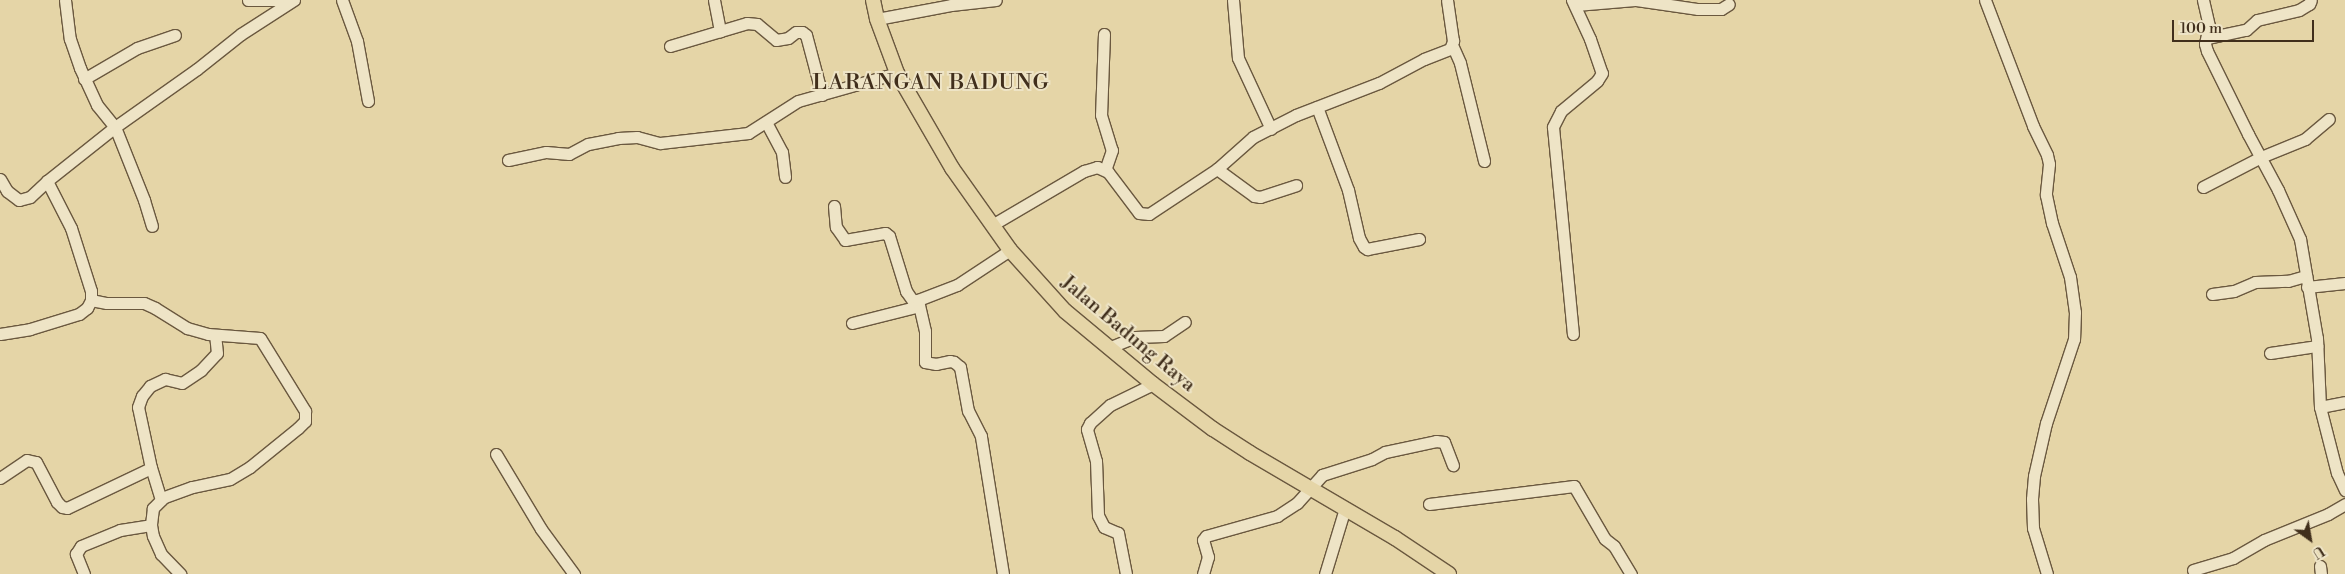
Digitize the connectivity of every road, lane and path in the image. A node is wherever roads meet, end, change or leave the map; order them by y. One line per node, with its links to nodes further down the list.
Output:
1 (65, 0): 25 (street)
2 (248, 0): 3 (street)
3 (282, 0)
4 (294, 0): 31 (street)
5 (342, 0): 27 (street)
6 (714, 0): 18 (street)
7 (873, 0): 17 (main road, Jalan Badung Raya)
8 (996, 0): 17 (street)
9 (1233, 0): 32 (street)
10 (1447, 0): 23 (street)
11 (1635, 0): 15 (street); 16 (street)
12 (1985, 0): 85 (street)
13 (2203, 0): 21 (street)
14 (2311, 0): 21 (street)
15 (1574, 3): 56 (street)
16 (1729, 4)
17 (877, 19): 24 (main road, Jalan Badung Raya)
18 (720, 31): 22 (street); 26 (street)
19 (1104, 34): 37 (street)
20 (175, 35): 25 (street)
21 (2207, 38): 33 (street)
22 (670, 46)
23 (1453, 47): 28 (street); 35 (street)
24 (897, 73): 26 (street); 45 (main road, Jalan Badung Raya)
25 (84, 79): 31 (street)
26 (822, 95): 30 (street)
27 (368, 101)
28 (1317, 107): 32 (street); 46 (street)
29 (2329, 119): 33 (street)
30 (766, 122): 34 (street); 38 (street)
31 (115, 127): 40 (street); 44 (street)
32 (1271, 129): 36 (street)
33 (2261, 157): 42 (street); 48 (street)
34 (508, 160)
35 (1484, 161)
36 (1217, 169): 37 (street); 41 (street)
37 (1105, 170): 45 (street)
38 (785, 177)
39 (0, 178): 40 (street)
40 (47, 181): 51 (street)
41 (1296, 186)
42 (2203, 187)
43 (834, 206): 52 (street)
44 (152, 226)
45 (992, 226): 47 (main road, Jalan Badung Raya)
46 (1419, 239)
47 (1010, 250): 52 (street); 59 (main road, Jalan Badung Raya)
48 (2307, 282): 49 (street); 50 (street); 58 (street)
49 (2345, 283)
50 (2212, 294)
51 (91, 300): 55 (street); 57 (street)
52 (919, 303): 54 (street); 79 (street)
53 (1185, 322): 59 (street)
54 (852, 323)
55 (0, 334)
56 (1573, 334)
57 (215, 335): 66 (street); 70 (street)
58 (2317, 346): 60 (street); 63 (street)
59 (1108, 348): 61 (main road, Jalan Badung Raya)
60 (2270, 353)
61 (1153, 384): 68 (main road, Jalan Badung Raya); 80 (street)
62 (2345, 402): 63 (street)
63 (2320, 407): 69 (street)
64 (496, 454): 78 (street)
65 (1453, 465): 68 (street)
66 (151, 468): 67 (street); 70 (street)
67 (0, 478)
68 (1310, 488): 73 (main road, Jalan Badung Raya); 81 (street)
69 (2345, 490)
70 (162, 500): 74 (street)
71 (1429, 504): 84 (street)
72 (2345, 504): 75 (street)
73 (1345, 508): 82 (street); 83 (main road, Jalan Badung Raya)
74 (151, 525): 76 (street); 77 (street)
75 (2193, 570)
76 (84, 574)
77 (180, 574)
78 (574, 574)
79 (1004, 574)
80 (1126, 574)
81 (1204, 574)
82 (1325, 574)
83 (1449, 574)
84 (1630, 574)
85 (2047, 574)

